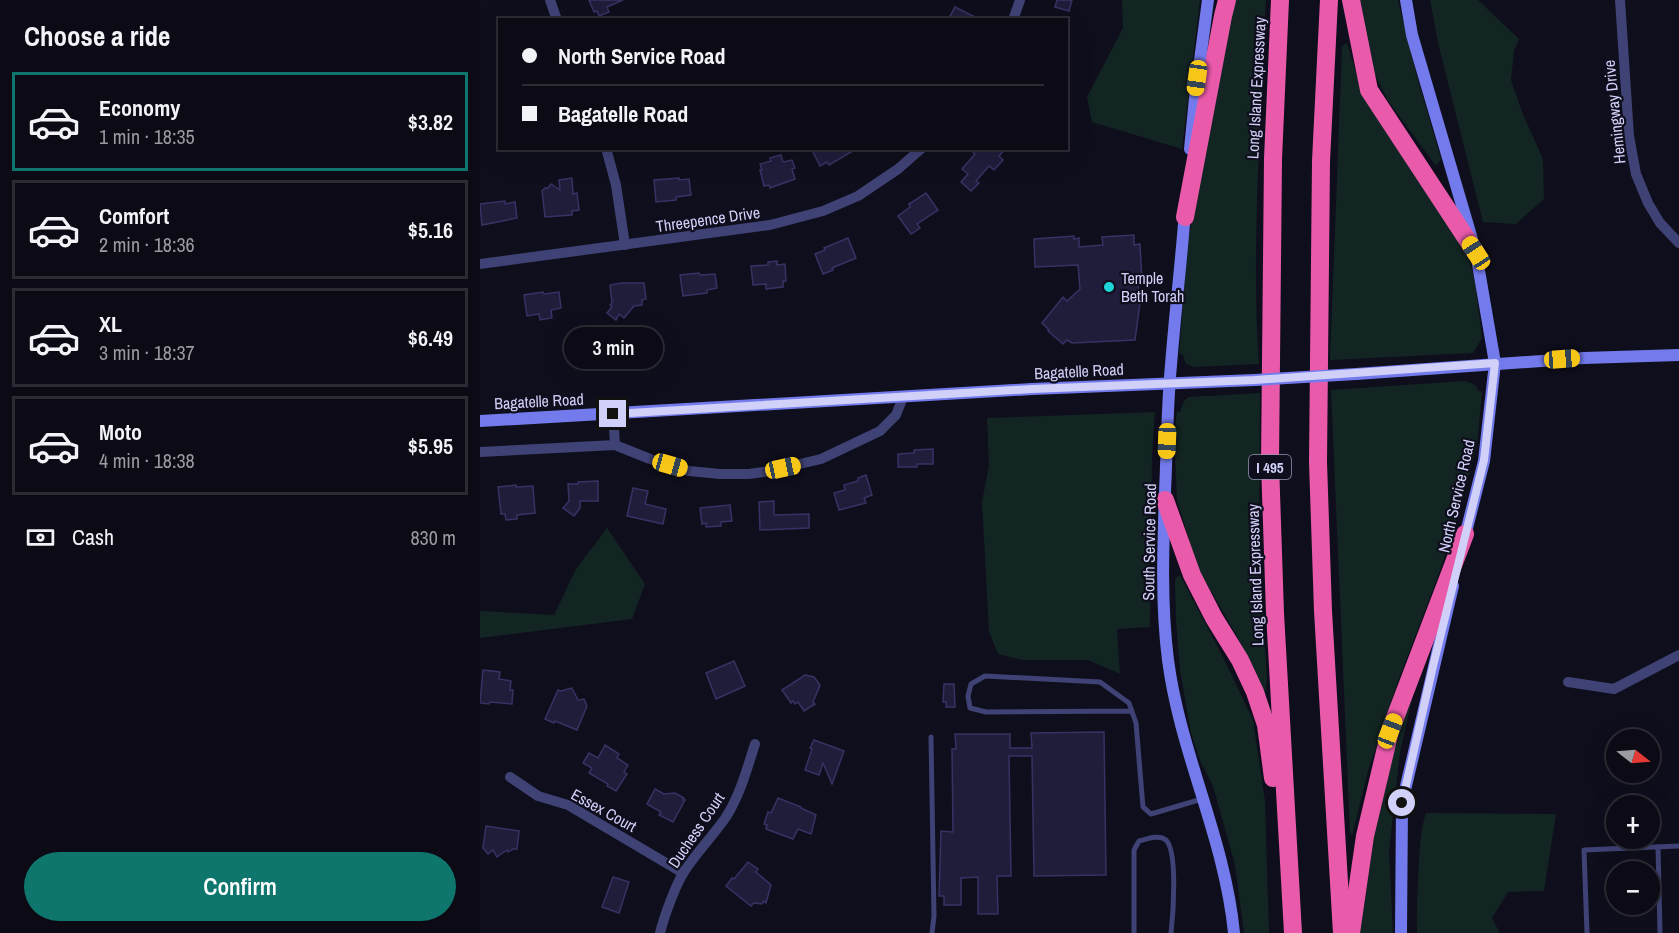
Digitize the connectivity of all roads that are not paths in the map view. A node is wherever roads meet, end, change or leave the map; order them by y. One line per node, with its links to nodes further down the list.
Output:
1 (550, 0): 10 (street)
2 (1020, 0): 11 (street)
3 (1208, 0): 14 (main road, South Service Road)
4 (1227, 0): 14 (highway)
5 (1280, 0): 46 (highway, Long Island Expressway / I 495)
6 (1329, 0): 47 (highway)
7 (1351, 0): 17 (highway)
8 (1406, 0): 17 (main road, North Service Road)
9 (1620, 0): 15 (street, Hemingway Drive)
10 (556, 18)
11 (1014, 18)
12 (607, 150): 16 (street)
13 (920, 150): 16 (street, Threepence Drive)
14 (1185, 217): 21 (main road, South Service Road)
15 (1679, 243)
16 (626, 245): 18 (street, Threepence Drive)
17 (1476, 253): 20 (main road, North Service Road)
18 (480, 264)
19 (1679, 355): 20 (main road, Bagatelle Road)
20 (1495, 363): 21 (main road, Bagatelle Road, bridge); 28 (main road, North Service Road)
21 (1170, 384): 22 (main road, Bagatelle Road); 27 (main road, South Service Road)
22 (903, 397): 23 (main road, Bagatelle Road); 25 (street)
23 (613, 414): 24 (main road, Bagatelle Road); 25 (street)
24 (480, 421)
25 (615, 445): 26 (street)
26 (480, 452)
27 (1165, 500): 35 (main road, South Service Road); 46 (highway)
28 (1465, 534): 48 (highway); 49 (main road, North Service Road)
29 (1679, 655): 30 (street)
30 (1568, 682)
31 (1132, 711): 31 (lane); 35 (lane)
32 (931, 737): 42 (lane)
33 (755, 744): 40 (street, Duchess Court)
34 (510, 777): 40 (street, Essex Court)
35 (1203, 799): 45 (main road, South Service Road)
36 (1679, 846): 37 (lane)
37 (1660, 847)
38 (1609, 849): 50 (lane)
39 (1658, 849): 51 (lane)
40 (683, 873): 41 (street, Duchess Court)
41 (660, 933)
42 (932, 933)
43 (1134, 933): 44 (lane)
44 (1171, 933)
45 (1234, 933)
46 (1292, 933)
47 (1341, 933)
48 (1351, 933)
49 (1401, 933)
50 (1587, 933)
51 (1660, 933)

